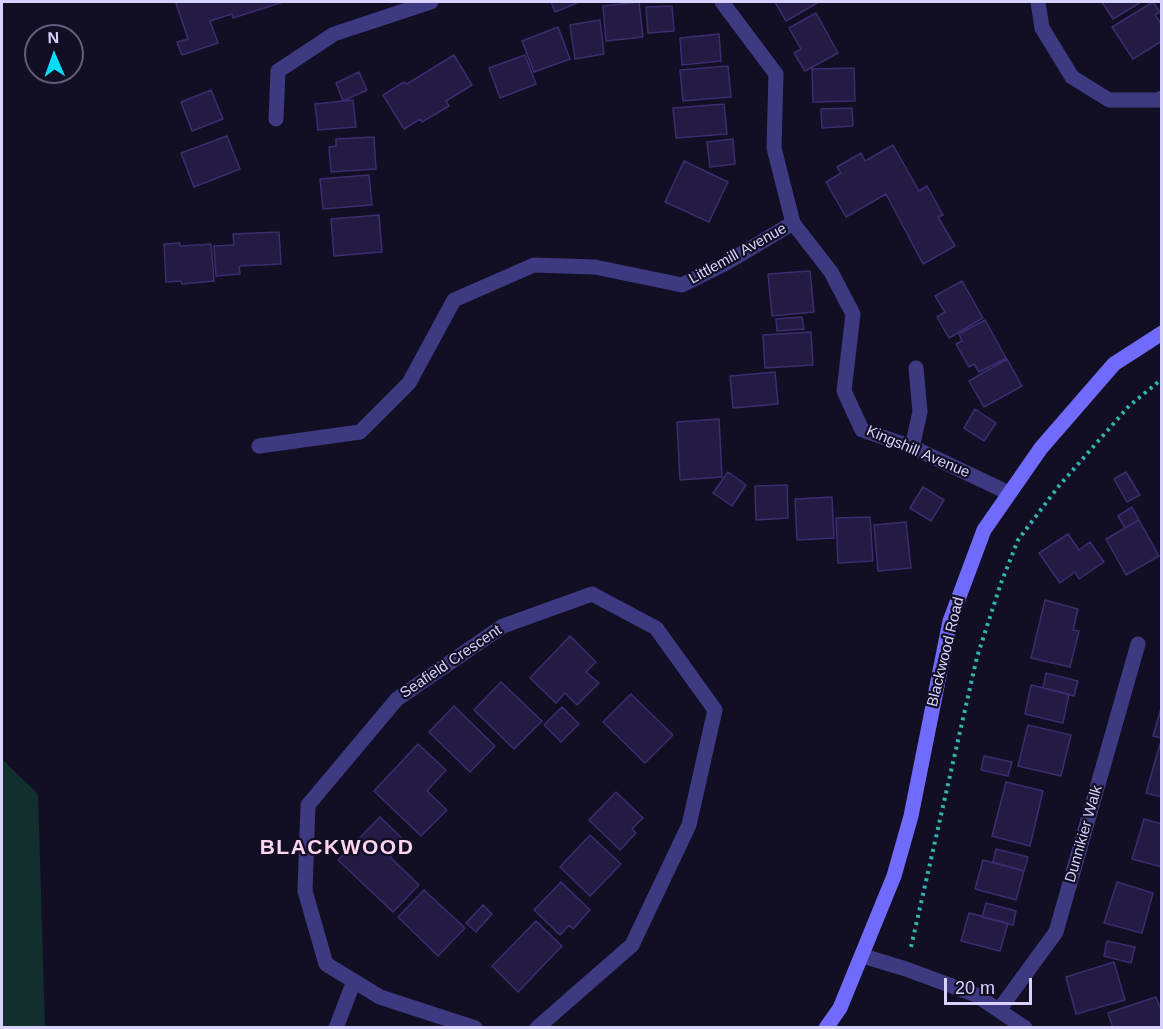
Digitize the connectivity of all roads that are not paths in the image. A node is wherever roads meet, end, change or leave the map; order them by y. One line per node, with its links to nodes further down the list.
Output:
1 (431, 2): 5 (street)
2 (722, 2): 6 (street, Kingshill Avenue)
3 (1038, 2): 4 (street)
4 (1161, 98)
5 (276, 119)
6 (793, 223): 9 (street, Littlemill Avenue); 10 (street, Kingshill Avenue)
7 (1161, 333): 11 (street, Blackwood Road)
8 (916, 368): 10 (street)
9 (259, 446)
10 (912, 447): 11 (street, Kingshill Avenue)
11 (1009, 493): 13 (street, Blackwood Road)
12 (1138, 644): 15 (street, Dunnikier Walk)
13 (862, 956): 15 (street); 19 (street, Blackwood Road)
14 (354, 981): 16 (street); 17 (street, Seafield Crescent); 18 (street, Seafield Crescent)
15 (999, 1010): 20 (street)
16 (336, 1028)
17 (475, 1028)
18 (537, 1028)
19 (826, 1028)
20 (1025, 1028)

